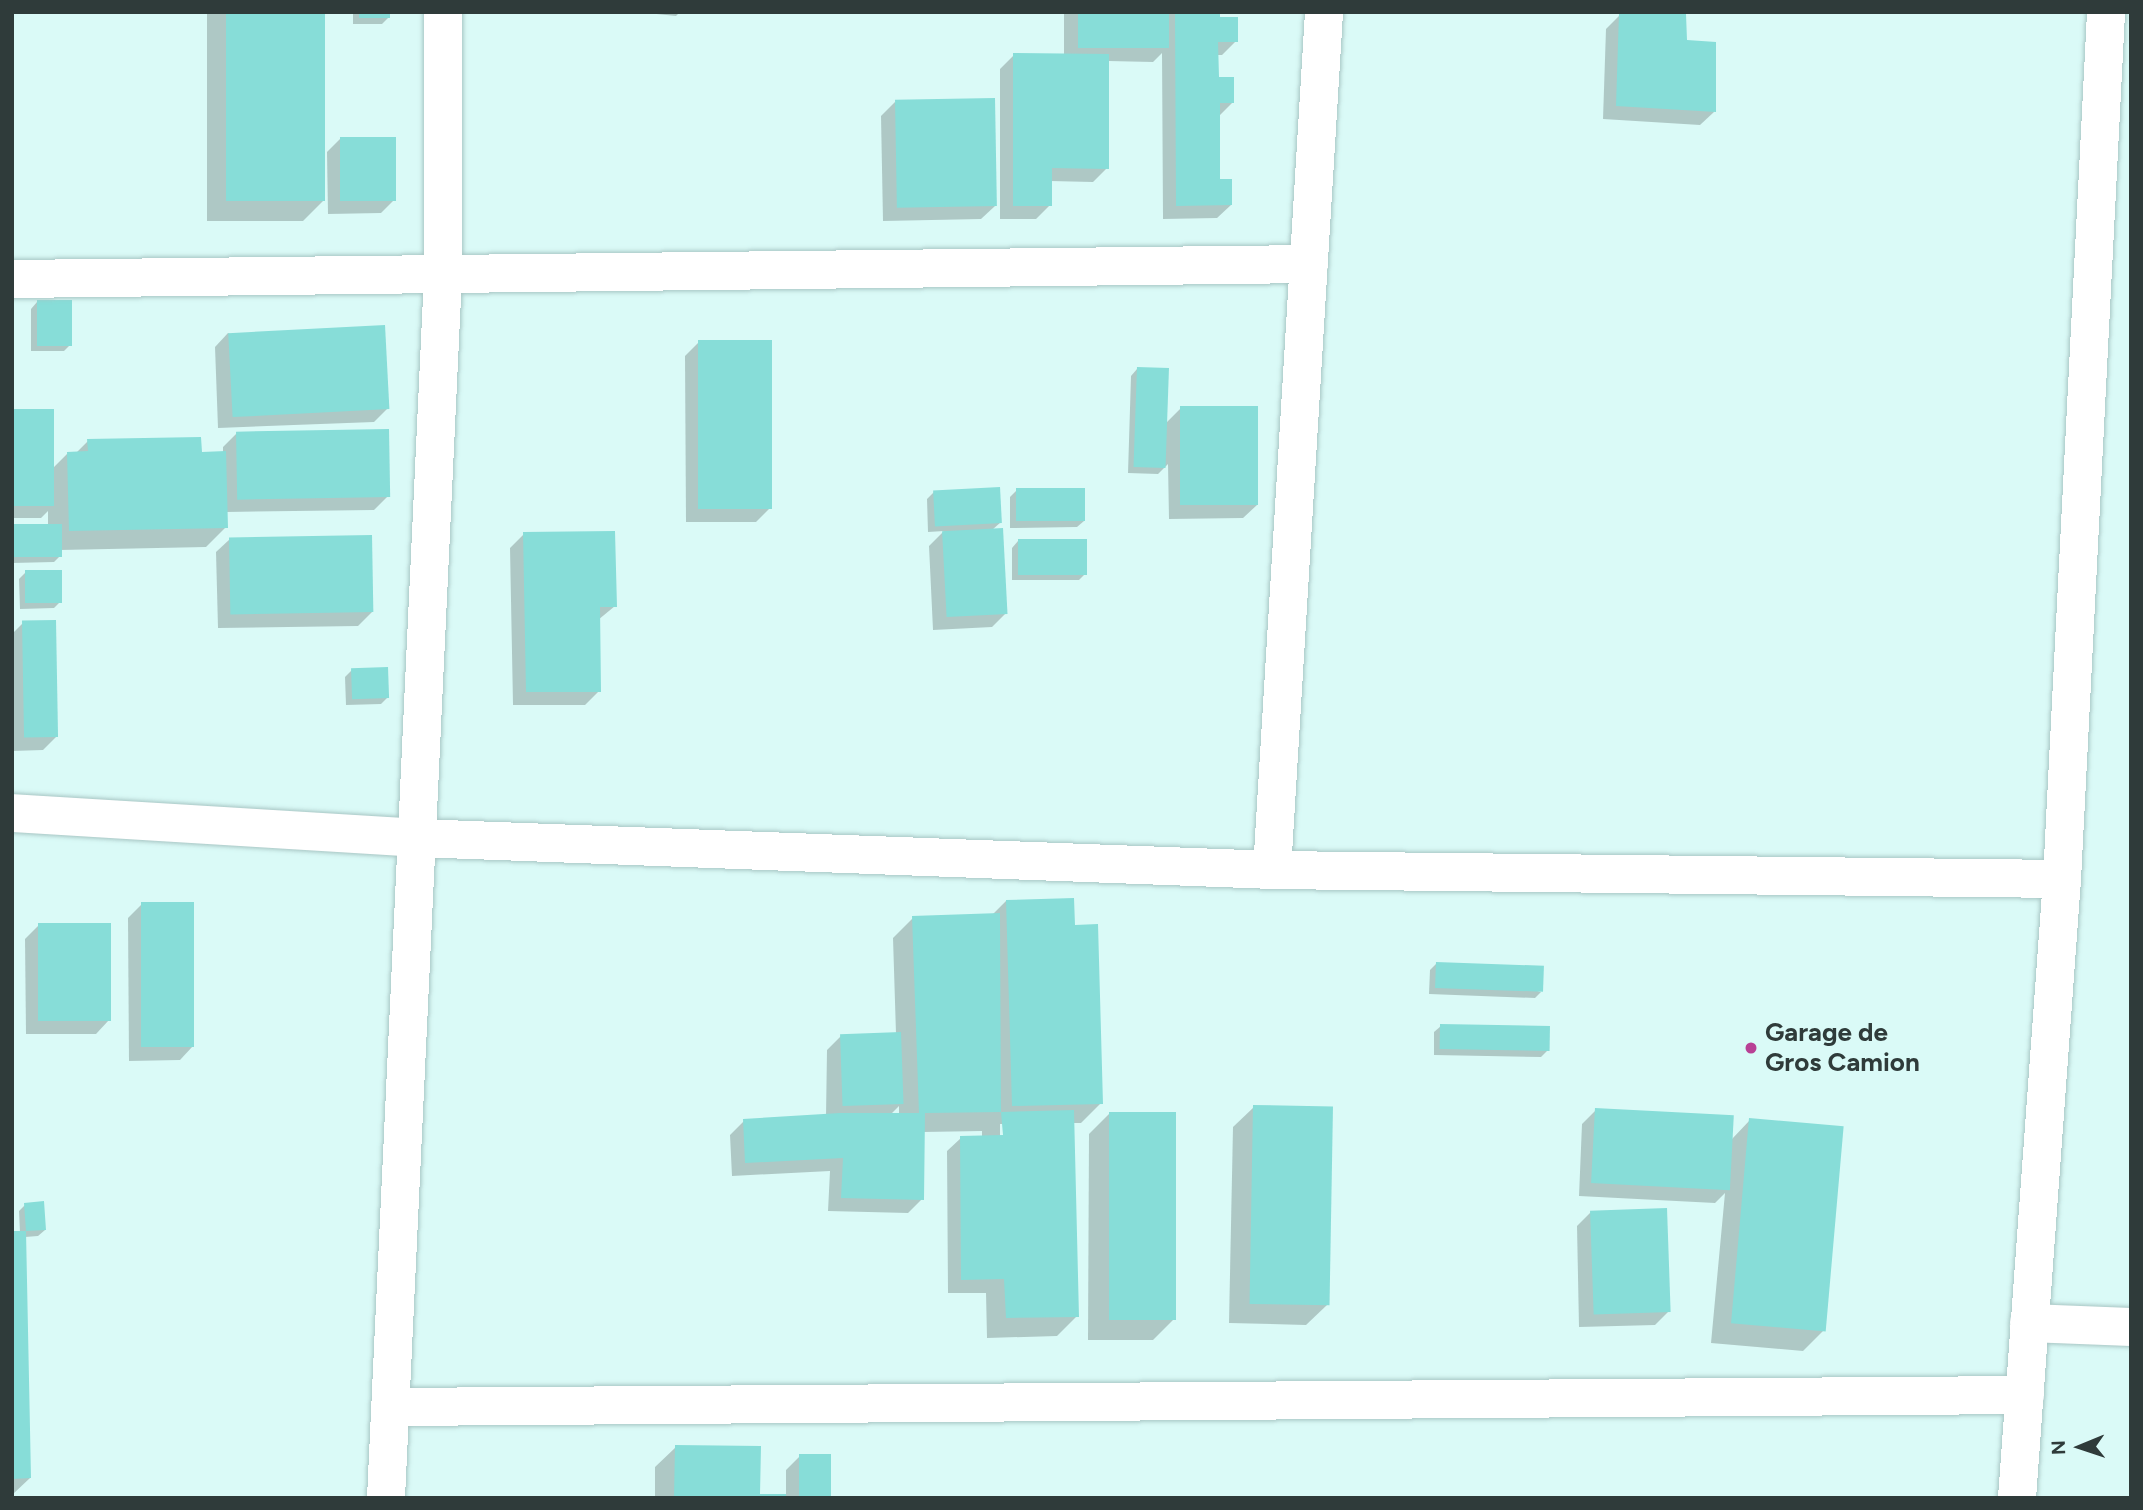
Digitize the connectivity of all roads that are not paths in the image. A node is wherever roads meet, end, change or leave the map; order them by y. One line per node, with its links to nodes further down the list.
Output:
1 (443, 12): 5 (street)
2 (1324, 12): 4 (street)
3 (2106, 12): 10 (street)
4 (1309, 264): 5 (street); 9 (street)
5 (443, 275): 6 (street); 8 (street)
6 (12, 279)
7 (12, 813): 8 (street)
8 (417, 838): 9 (street); 14 (street)
9 (1272, 870): 10 (street)
10 (2062, 879): 11 (street)
11 (2029, 1324): 12 (street); 13 (street)
12 (2131, 1327)
13 (2025, 1395): 14 (street); 16 (street)
14 (391, 1407): 15 (street)
15 (386, 1498)
16 (2017, 1498)

